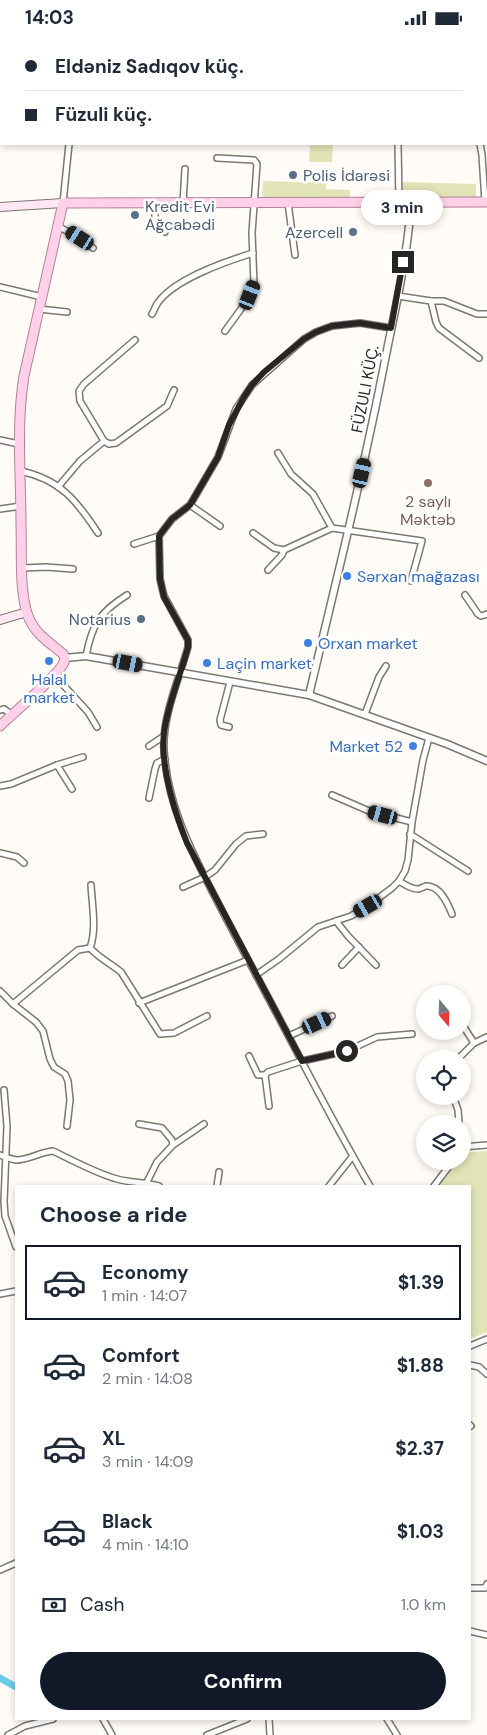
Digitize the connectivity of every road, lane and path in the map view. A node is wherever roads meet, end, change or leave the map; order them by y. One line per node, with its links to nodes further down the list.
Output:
1 (69, 145): 7 (street)
2 (398, 145): 12 (street)
3 (480, 145): 6 (street)
4 (217, 158): 10 (street)
5 (185, 169): 9 (street)
6 (486, 202): 13 (main road)
7 (63, 203): 8 (main road); 14 (main road); 15 (main road)
8 (154, 203): 9 (main road); 16 (street)
9 (182, 203): 10 (main road)
10 (255, 203): 11 (main road); 18 (street)
11 (288, 203): 12 (main road); 19 (street)
12 (399, 203): 13 (main road)
13 (411, 203): 22 (street, FÜZULI KÜÇ.)
14 (0, 207)
15 (59, 227): 17 (street); 21 (main road)
16 (165, 232)
17 (93, 248)
18 (253, 253): 26 (street); 29 (street)
19 (295, 255)
20 (0, 287): 21 (street)
21 (42, 297): 24 (main road)
22 (398, 297): 23 (street); 28 (street, FÜZULI KÜÇ.)
23 (431, 301): 27 (street); 31 (street)
24 (39, 309): 25 (street); 35 (main road)
25 (67, 312)
26 (152, 314)
27 (487, 314)
28 (391, 328): 39 (street); 44 (street, FÜZULI KÜÇ.)
29 (225, 331)
30 (135, 340): 34 (street)
31 (479, 358)
32 (174, 390): 34 (street)
33 (0, 440): 35 (street)
34 (104, 441): 38 (street)
35 (19, 445): 37 (main road)
36 (278, 453): 43 (street)
37 (20, 471): 38 (street); 40 (main road)
38 (58, 487): 45 (street)
39 (190, 505): 42 (street); 47 (street)
40 (21, 506): 41 (street); 50 (main road)
41 (0, 509)
42 (220, 526)
43 (332, 528): 44 (street); 49 (street)
44 (349, 531): 53 (street); 65 (street, FÜZULI KÜÇ.)
45 (98, 533)
46 (252, 533): 49 (street)
47 (159, 536): 48 (street); 62 (street)
48 (134, 544)
49 (284, 550): 52 (street)
50 (22, 568): 51 (street); 56 (main road)
51 (73, 569)
52 (268, 569)
53 (411, 581)
54 (127, 595): 59 (street)
55 (466, 595): 57 (street)
56 (27, 612): 58 (main road); 60 (main road)
57 (487, 614)
58 (0, 619)
59 (86, 656): 60 (street); 62 (street)
60 (65, 658): 63 (main road)
61 (386, 666): 67 (street)
62 (181, 673): 64 (street); 72 (street)
63 (54, 675): 68 (main road); 70 (street)
64 (230, 682): 65 (street); 71 (street)
65 (309, 695): 67 (street)
66 (0, 710): 68 (street)
67 (365, 714): 73 (street)
68 (12, 715): 69 (main road)
69 (0, 726)
70 (97, 727)
71 (230, 727)
72 (164, 736): 74 (street); 76 (street)
73 (429, 738): 77 (street); 83 (street)
74 (149, 746)
75 (83, 757): 78 (street)
76 (165, 759): 82 (street); 89 (street)
77 (487, 761)
78 (57, 765): 79 (street); 80 (street)
79 (0, 786)
80 (72, 789)
81 (332, 795): 83 (street)
82 (148, 798)
83 (412, 822): 85 (street)
84 (262, 834): 89 (street)
85 (410, 834): 88 (street); 90 (street)
86 (0, 853): 87 (street)
87 (24, 863)
88 (468, 871)
89 (205, 877): 92 (street); 97 (street)
90 (399, 881): 93 (street); 94 (street)
91 (91, 885): 96 (street)
92 (183, 887)
93 (452, 915)
94 (336, 921): 95 (street); 100 (street)
95 (359, 947): 98 (street); 99 (street)
96 (90, 948): 102 (street); 103 (street)
97 (248, 960): 100 (street); 102 (street)
98 (342, 965)
99 (376, 965)
100 (256, 975): 107 (street)
101 (0, 991): 103 (street)
102 (139, 1003): 104 (street)
103 (14, 1004): 119 (street)
104 (207, 1016)
105 (332, 1016): 107 (street)
106 (412, 1034): 113 (street)
107 (289, 1036): 113 (street)
108 (487, 1037): 110 (street)
109 (471, 1038): 110 (street)
110 (474, 1043): 111 (street)
111 (467, 1050)
112 (249, 1055): 114 (street)
113 (302, 1061): 114 (street); 124 (street)
114 (265, 1075): 116 (street)
115 (4, 1090): 123 (street)
116 (269, 1106)
117 (139, 1124): 120 (street)
118 (204, 1124): 120 (street)
119 (67, 1125)
120 (173, 1145): 127 (street)
121 (487, 1145): 122 (street)
122 (471, 1146)
123 (3, 1156): 127 (street); 132 (street)
124 (352, 1157): 129 (street); 130 (street)
125 (446, 1170): 131 (street)
126 (219, 1172): 128 (street)
127 (146, 1185)
128 (217, 1185)
129 (330, 1185)
130 (369, 1185)
131 (435, 1185)
132 (15, 1244)
133 (15, 1291): 134 (street)
134 (0, 1294)
135 (487, 1339): 136 (street)
136 (471, 1346)
137 (471, 1365): 138 (street)
138 (487, 1373)
139 (15, 1563): 140 (street)
140 (0, 1570)
141 (471, 1588): 142 (street)
142 (486, 1588)
143 (471, 1631): 144 (street)
144 (487, 1635)
145 (48, 1720): 150 (street)
146 (104, 1720): 151 (street)
147 (244, 1720): 152 (street)
148 (269, 1720): 153 (street)
149 (388, 1720): 154 (street)
150 (8, 1735)
151 (112, 1735)
152 (207, 1735)
153 (270, 1735)
154 (397, 1735)

